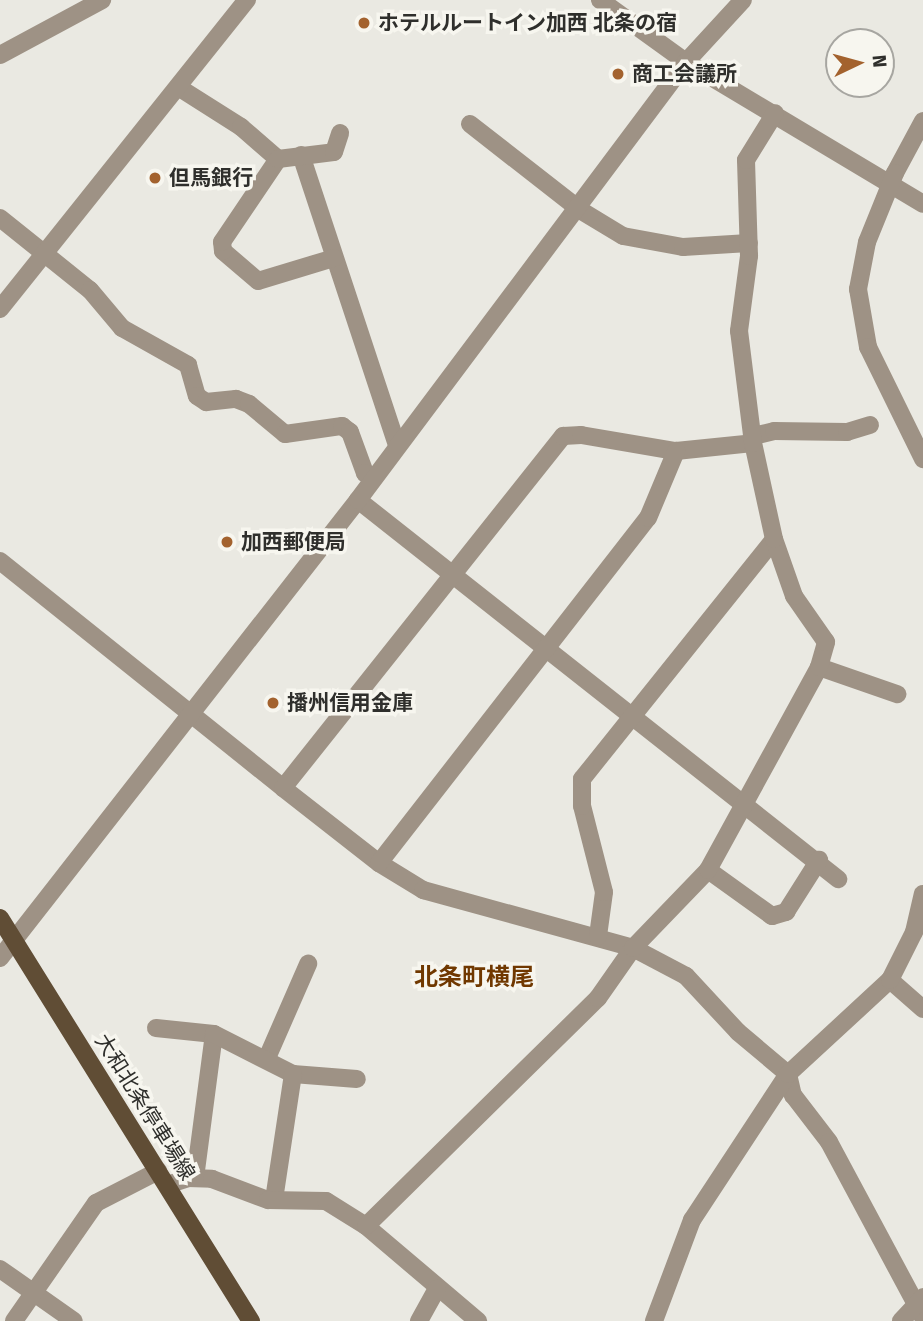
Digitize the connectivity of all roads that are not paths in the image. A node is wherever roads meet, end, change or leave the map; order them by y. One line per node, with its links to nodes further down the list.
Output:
1 (102, 0): 5 (street)
2 (247, 0): 7 (street)
3 (600, 0): 6 (street)
4 (743, 0): 6 (street)
5 (0, 55)
6 (687, 62): 8 (street); 16 (street)
7 (178, 87): 13 (street); 19 (street)
8 (775, 113): 14 (street); 18 (street)
9 (923, 121): 14 (street)
10 (471, 124): 16 (street)
11 (340, 133): 12 (street)
12 (301, 155): 13 (street); 20 (street)
13 (278, 159): 20 (street)
14 (891, 188): 15 (street); 26 (street)
15 (923, 204)
16 (580, 210): 18 (street); 24 (street)
17 (0, 218): 19 (street)
18 (748, 243): 23 (street)
19 (45, 251): 21 (street); 27 (street)
20 (334, 258): 24 (street)
21 (0, 309)
22 (870, 425): 23 (street)
23 (753, 440): 25 (street); 29 (street)
24 (397, 446): 27 (street)
25 (676, 451): 31 (street); 32 (street)
26 (923, 459)
27 (372, 479): 28 (street)
28 (358, 500): 31 (street); 35 (street)
29 (774, 539): 33 (street); 36 (street)
30 (0, 561): 35 (street)
31 (452, 573): 32 (street); 37 (street)
32 (544, 648): 36 (street); 40 (street)
33 (819, 667): 34 (street); 38 (street)
34 (897, 694)
35 (190, 712): 37 (street); 46 (street)
36 (631, 715): 38 (street); 45 (street)
37 (283, 788): 40 (street)
38 (743, 804): 39 (street); 41 (street)
39 (819, 860): 41 (street); 42 (street)
40 (379, 863): 45 (street)
41 (708, 870): 47 (street)
42 (838, 879)
43 (923, 894): 50 (street)
44 (0, 918): 46 (main road, 大和北条停車場線)
45 (598, 936): 47 (street)
46 (13, 940): 48 (street); 58 (main road, 大和北条停車場線)
47 (633, 948): 56 (street); 61 (street)
48 (0, 958)
49 (308, 964): 54 (street)
50 (890, 980): 51 (street); 56 (street)
51 (923, 1009)
52 (156, 1028): 53 (street)
53 (214, 1034): 54 (street); 59 (street)
54 (267, 1058): 55 (street)
55 (293, 1074): 57 (street); 60 (street)
56 (788, 1074): 65 (street); 71 (street)
57 (357, 1079)
58 (163, 1178): 59 (street); 64 (street); 68 (main road, 大和北条停車場線)
59 (195, 1178): 60 (street)
60 (274, 1200): 61 (street)
61 (366, 1226): 63 (street)
62 (0, 1269): 64 (street)
63 (437, 1289): 69 (street); 70 (street)
64 (33, 1293): 66 (street); 67 (street)
65 (920, 1306): 72 (street)
66 (14, 1321)
67 (74, 1321)
68 (251, 1321)
69 (419, 1321)
70 (478, 1321)
71 (654, 1321)
72 (901, 1321)

